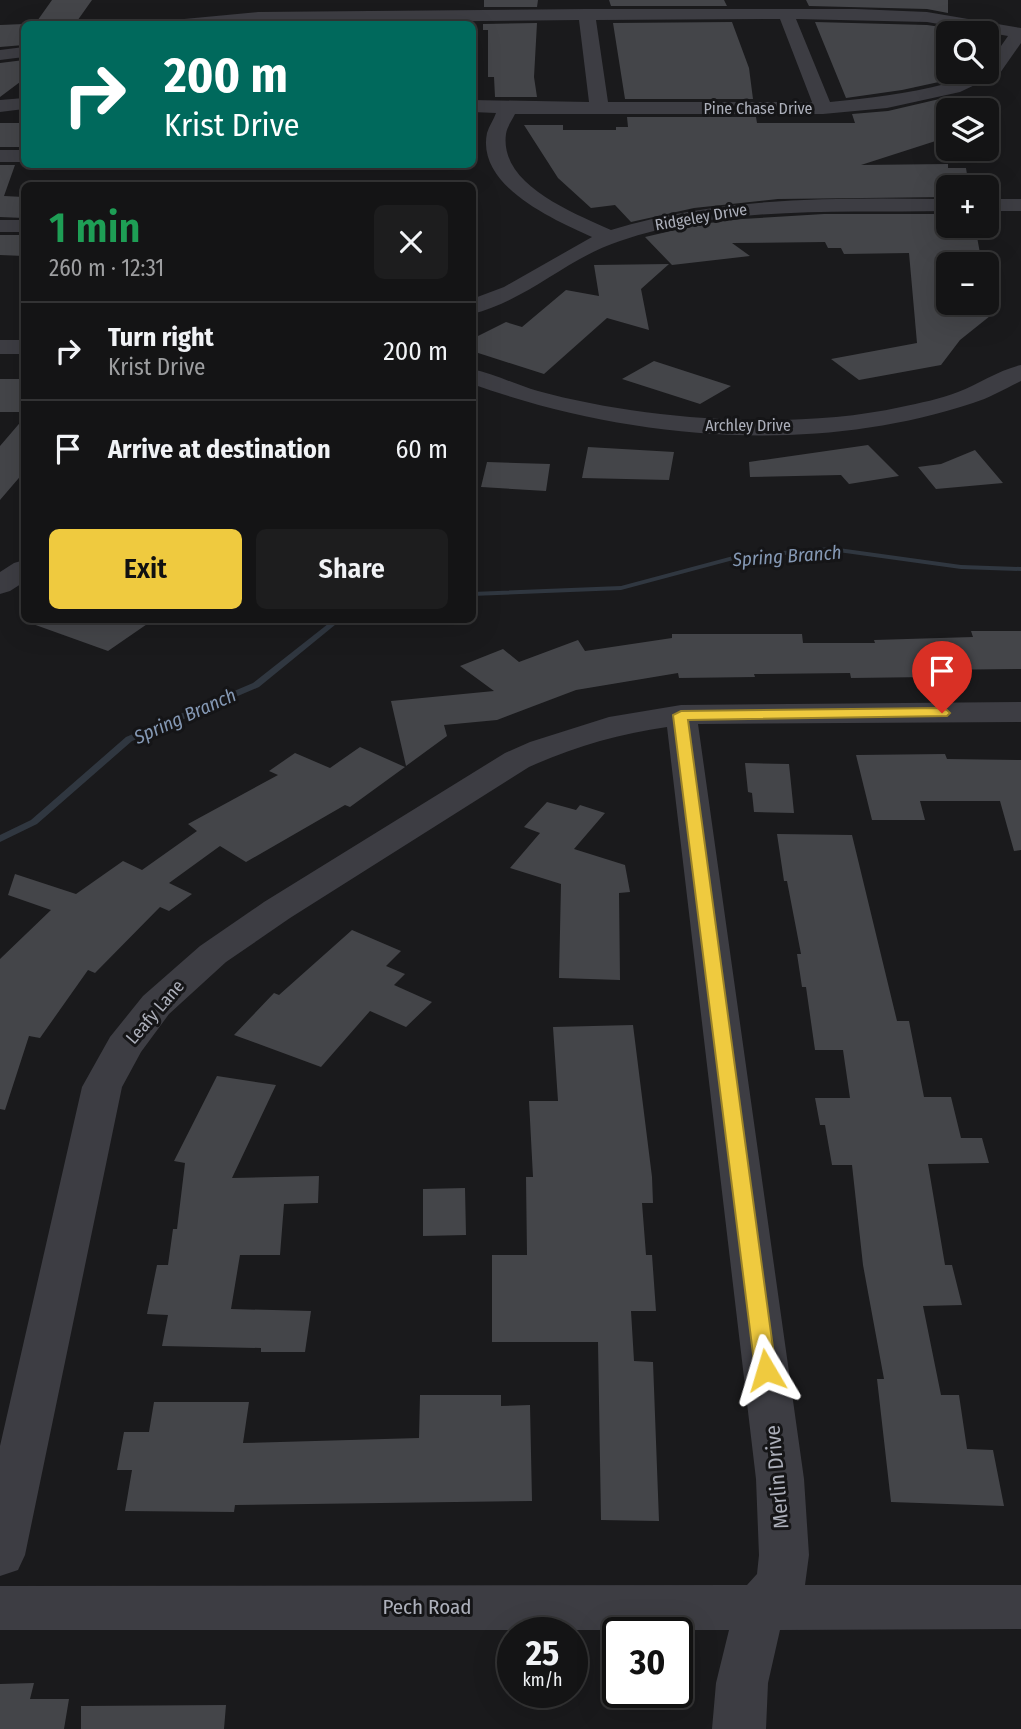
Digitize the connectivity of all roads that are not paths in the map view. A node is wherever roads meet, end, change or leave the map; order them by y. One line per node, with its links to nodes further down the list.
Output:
1 (587, 14): 2 (street); 3 (street); 9 (street)
2 (786, 14): 4 (street); 10 (street)
3 (221, 21)
4 (1020, 33): 10 (street, Pine Chase Drive)
5 (21, 104): 6 (street)
6 (0, 106)
7 (476, 106): 8 (street, Pine Chase Drive)
8 (508, 108): 9 (street, Pine Chase Drive); 18 (street)
9 (599, 108): 10 (street, Pine Chase Drive)
10 (823, 108)
11 (0, 156): 12 (street)
12 (21, 156)
13 (936, 205): 18 (street, Ridgeley Drive)
14 (999, 205): 15 (street)
15 (1021, 205)
16 (0, 226): 17 (street)
17 (21, 226)
18 (610, 237): 19 (street, Ridgeley Drive)
19 (476, 305)
20 (0, 347): 21 (street)
21 (21, 347)
22 (1021, 372): 23 (street, Archley Drive)
23 (476, 377)
24 (21, 571): 25 (street)
25 (0, 585)
26 (1021, 712): 27 (street, Leafy Lane)
27 (681, 715): 28 (street, Leafy Lane); 29 (street, Merlin Drive)
28 (0, 1555)
29 (760, 1606): 30 (street, Pech Road); 31 (street, Pech Road); 32 (street, Merlin Drive)
30 (1021, 1607)
31 (0, 1608)
32 (739, 1729)

